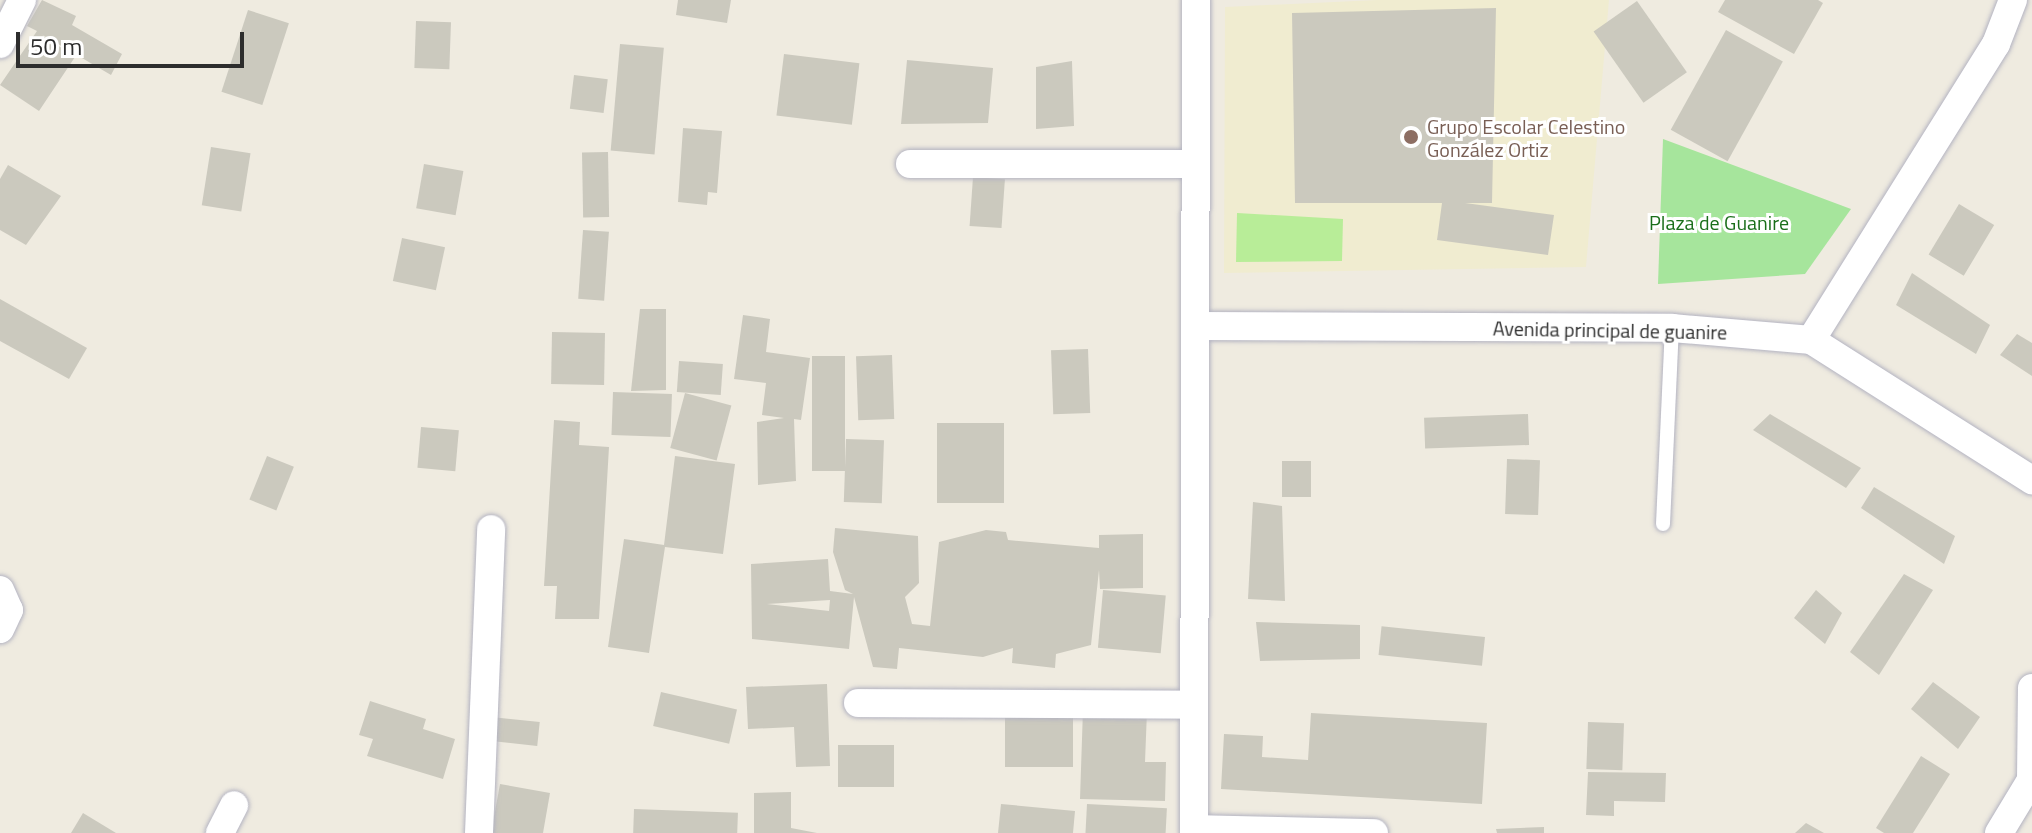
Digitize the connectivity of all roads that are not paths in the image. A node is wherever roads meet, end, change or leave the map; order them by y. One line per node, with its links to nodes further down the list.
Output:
1 (22, 0): 4 (street)
2 (1196, 0): 6 (street)
3 (2013, 0): 9 (street)
4 (0, 44)
5 (910, 164): 6 (street)
6 (1195, 164): 7 (street)
7 (1195, 326): 8 (street, Avenida principal de guanire); 15 (street)
8 (1672, 328): 9 (street, Avenida principal de guanire); 11 (lane)
9 (1811, 340): 10 (street, Avenida principal de guanire)
10 (2032, 480)
11 (1663, 524)
12 (491, 529): 19 (street)
13 (2032, 688): 21 (street)
14 (858, 703): 15 (street)
15 (1194, 705): 17 (street)
16 (234, 805): 18 (street)
17 (1194, 831): 20 (street)
18 (220, 833)
19 (479, 833)
20 (1374, 833)
21 (1999, 833)

